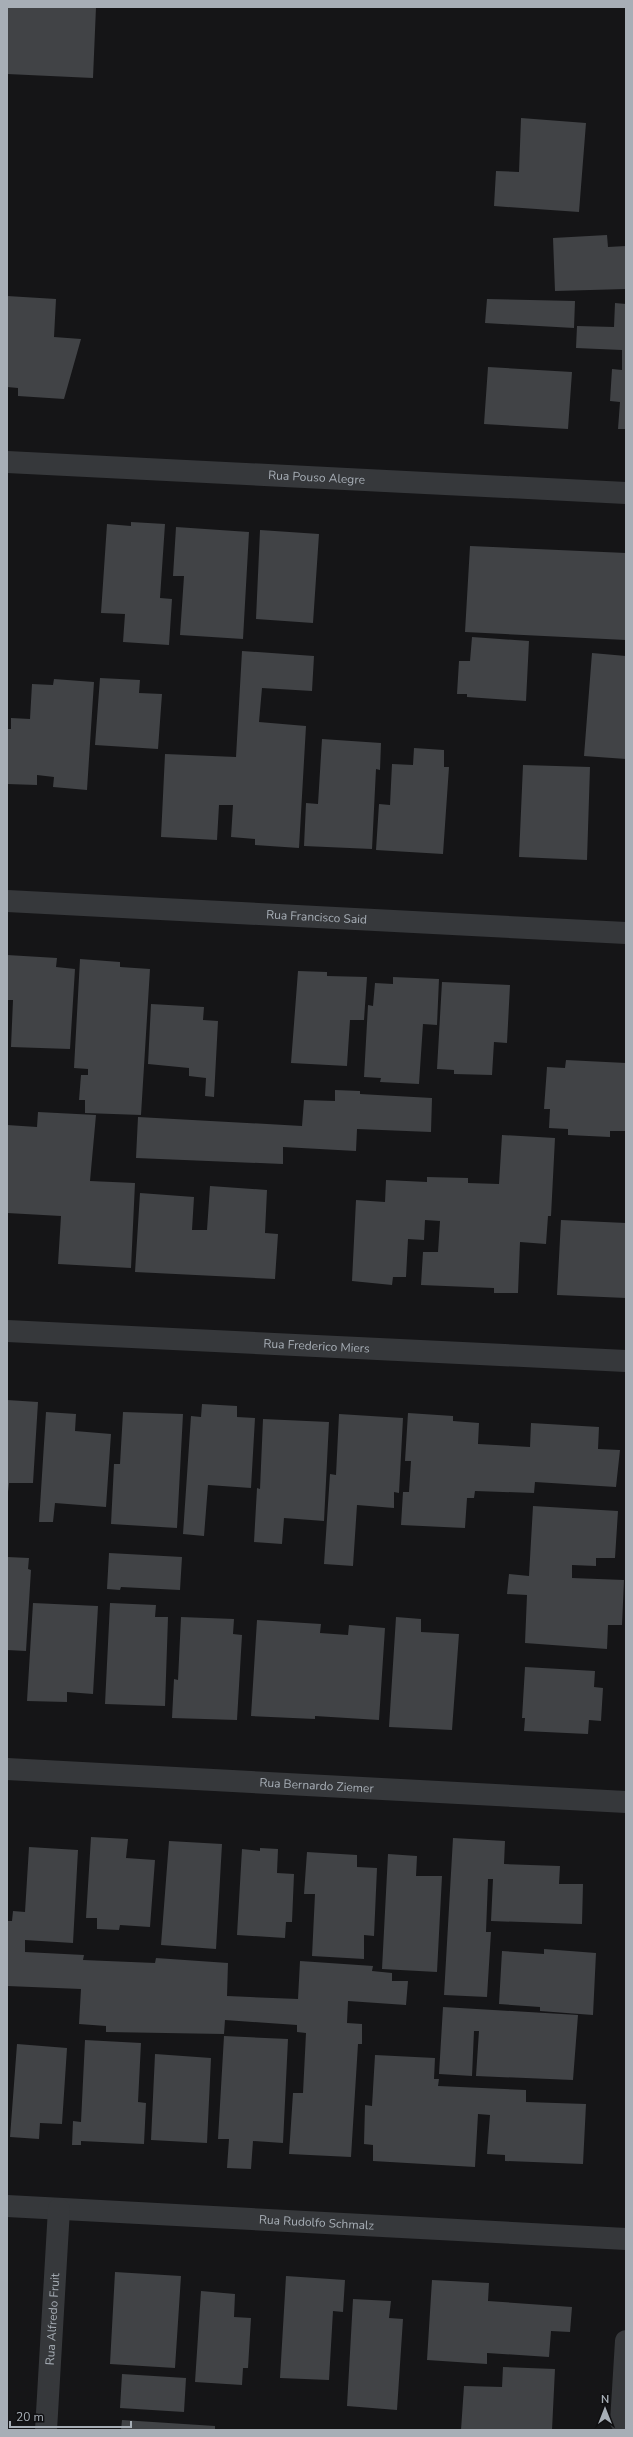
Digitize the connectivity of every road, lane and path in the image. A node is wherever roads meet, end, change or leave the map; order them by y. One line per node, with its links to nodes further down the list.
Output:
1 (7, 462): 2 (street, Rua Pouso Alegre)
2 (626, 493)
3 (7, 901): 4 (street, Rua Francisco Said)
4 (626, 934)
5 (7, 1331): 6 (street, Rua Frederico Miers)
6 (626, 1361)
7 (7, 1769): 8 (street, Rua Bernardo Ziemer)
8 (626, 1802)
9 (7, 2206): 10 (street, Rua Rudolfo Schmalz)
10 (59, 2209): 11 (street, Rua Rudolfo Schmalz); 14 (street, Rua Alfredo Fruit)
11 (626, 2239)
12 (626, 2341): 13 (street)
13 (621, 2422)
14 (46, 2430)

